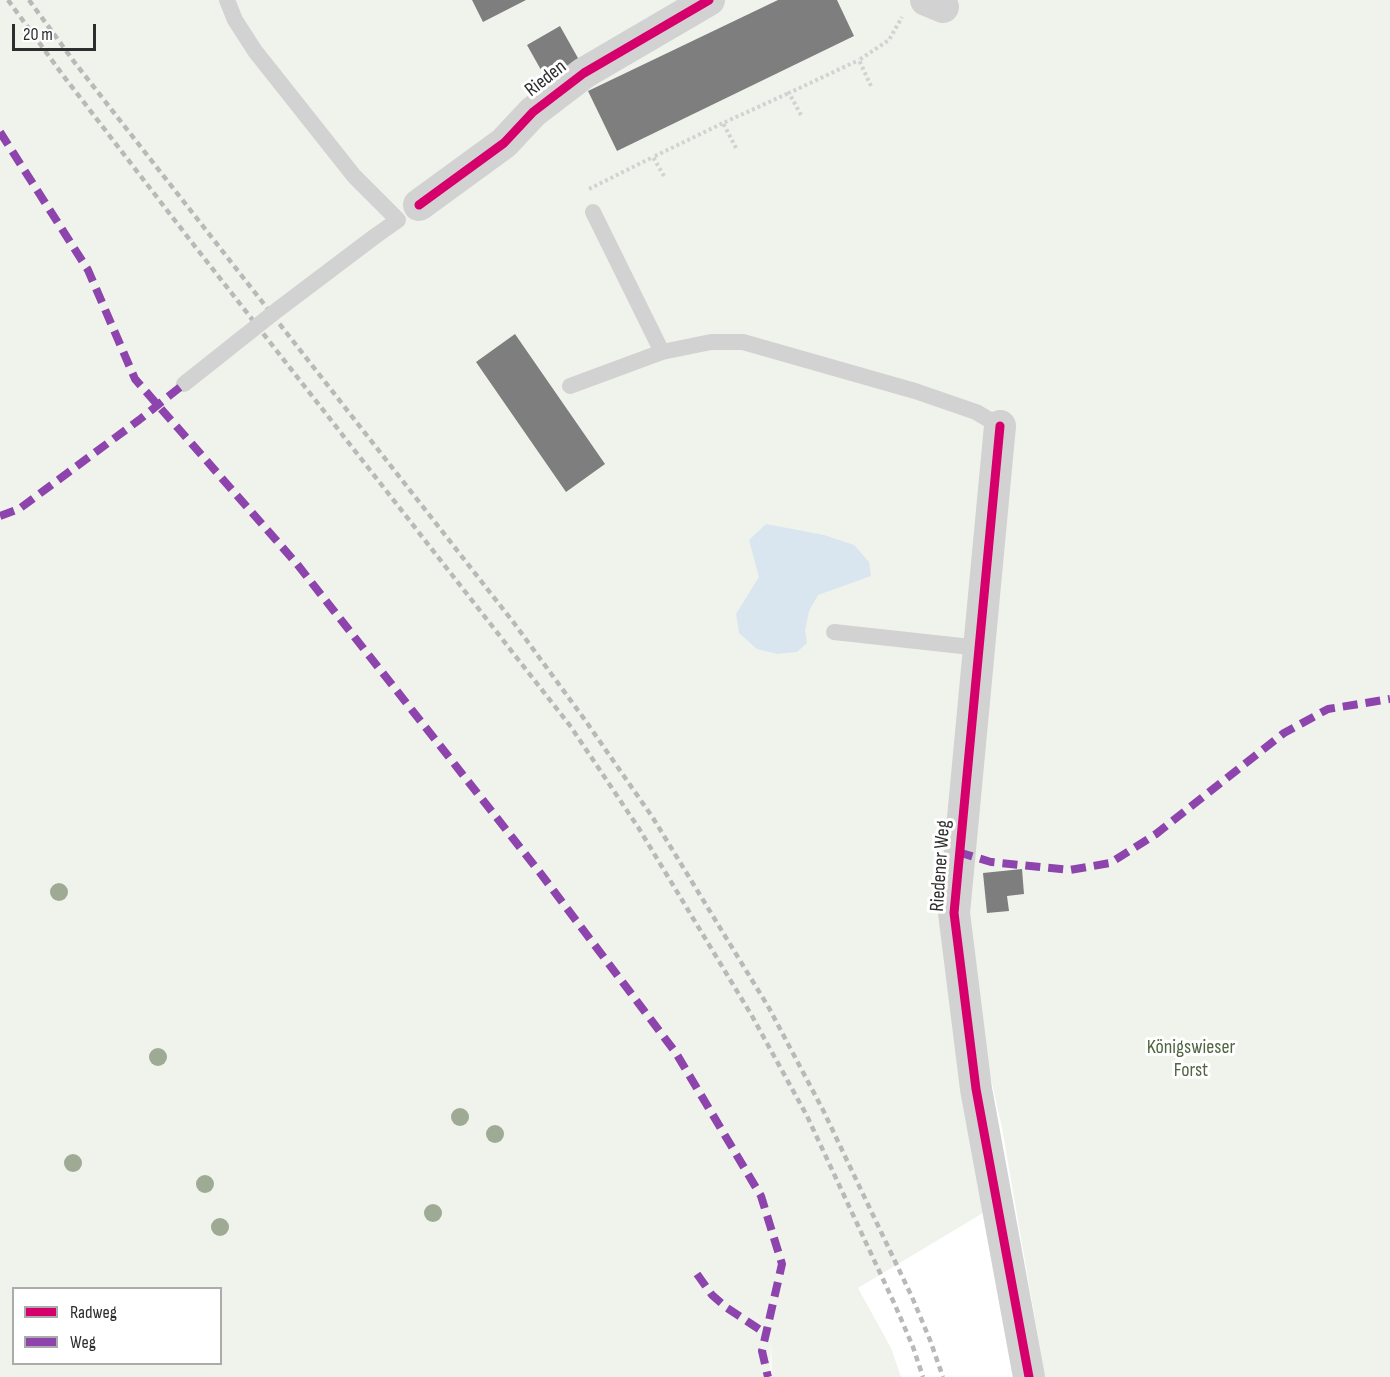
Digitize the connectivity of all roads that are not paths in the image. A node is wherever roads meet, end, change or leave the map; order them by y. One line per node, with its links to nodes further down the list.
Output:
1 (227, 0): 3 (lane)
2 (692, 4): 3 (street, Rieden)
3 (409, 213): 6 (lane, bridge)
4 (593, 213): 5 (lane)
5 (662, 352): 7 (lane); 8 (lane)
6 (184, 384)
7 (570, 386)
8 (1000, 426): 10 (street, Riedener Weg)
9 (834, 632): 10 (lane)
10 (980, 648): 11 (street, Riedener Weg)
11 (1029, 1377)

